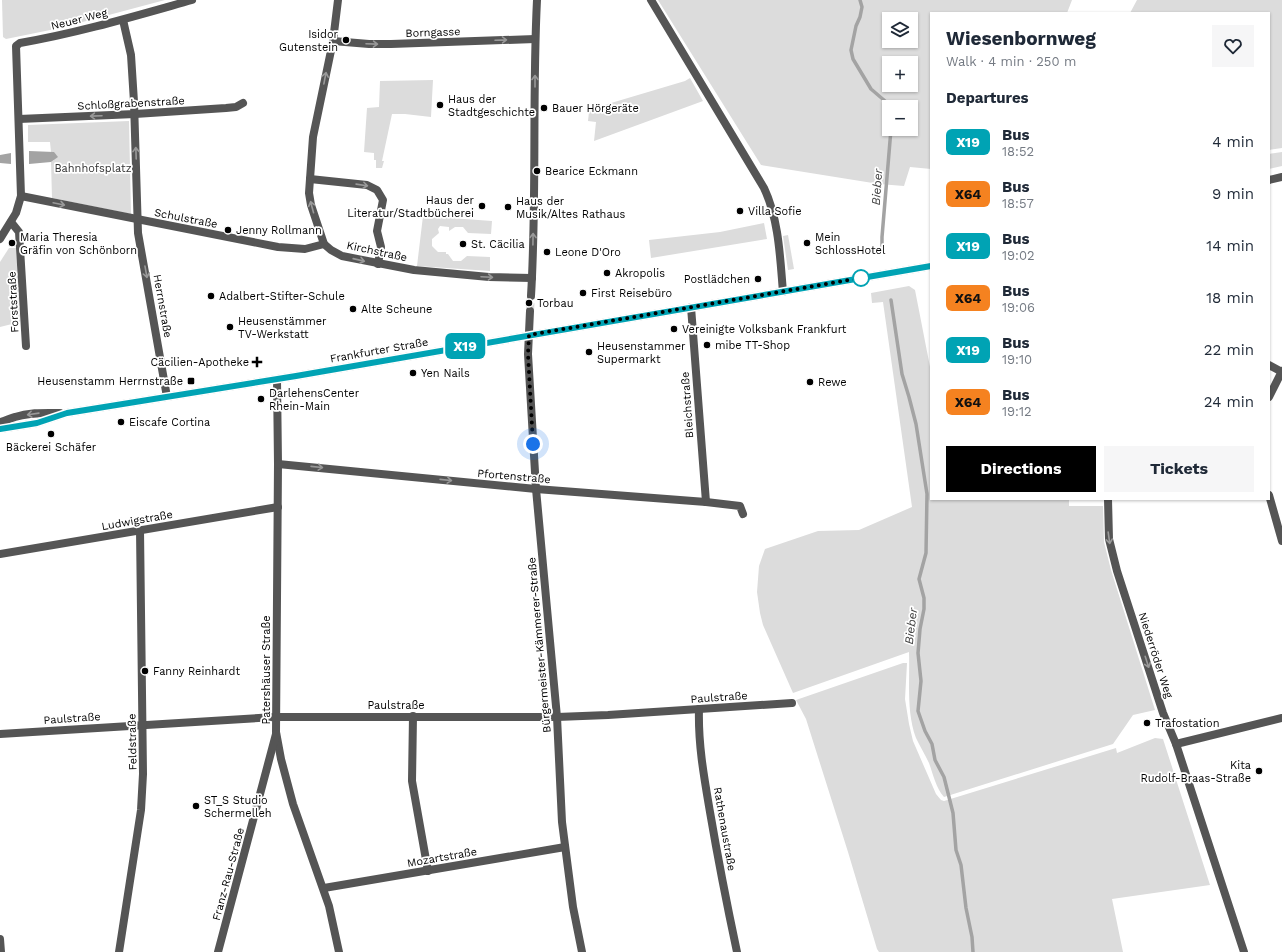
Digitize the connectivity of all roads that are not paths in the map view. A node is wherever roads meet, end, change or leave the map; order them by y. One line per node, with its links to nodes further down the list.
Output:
1 (192, 0): 5 (street, Neuer Weg)
2 (338, 0): 7 (street)
3 (537, 0): 6 (street)
4 (651, 0): 22 (street)
5 (123, 20): 9 (street); 10 (street, Neuer Weg)
6 (535, 39): 7 (street, Borngasse, one-way to 6); 21 (street, one-way to 6)
7 (333, 40): 12 (street, one-way to 7)
8 (243, 103): 9 (street, Schloßgrabenstraße)
9 (135, 114): 10 (street, Schloßgrabenstraße, one-way to 10); 15 (street, one-way to 9)
10 (19, 119): 14 (street)
11 (1282, 177): 13 (street)
12 (310, 179): 18 (street, one-way to 12); 19 (street, one-way to 19)
13 (1270, 180)
14 (21, 196): 15 (street, one-way to 15); 16 (street)
15 (138, 220): 18 (street, Schulstraße); 32 (street, Herrnstraße, one-way to 32)
16 (11, 222): 17 (street); 27 (street, Forststraße)
17 (0, 239)
18 (324, 244): 19 (street, Kirchstraße, one-way to 19)
19 (378, 264): 21 (street, Kirchstraße, one-way to 21)
20 (930, 266): 22 (street, Frankfurter Straße)
21 (532, 278): 23 (street)
22 (783, 292): 24 (street, Frankfurter Straße)
23 (531, 296)
24 (691, 307): 26 (street, Frankfurter Straße); 40 (street, Bleichstraße)
25 (530, 311): 26 (street, Bürgermeister-Kämmerer-Straße)
26 (529, 335): 30 (street, Frankfurter Straße); 37 (street, Bürgermeister-Kämmerer-Straße)
27 (26, 346)
28 (1270, 366): 29 (street)
29 (1282, 372): 31 (street)
30 (277, 379): 32 (street, Frankfurter Straße); 36 (street, Patershäuser Straße)
31 (1270, 395)
32 (167, 397): 33 (street, Frankfurter Straße)
33 (67, 413): 34 (street, Frankfurter Straße, one-way to 34); 35 (street, Frankfurter Straße)
34 (0, 422)
35 (0, 429)
36 (278, 464): 37 (street, Pfortenstraße, one-way to 37); 41 (street, Patershäuser Straße)
37 (536, 489): 40 (street, Pfortenstraße); 50 (street, Bürgermeister-Kämmerer-Straße)
38 (1270, 499): 44 (street)
39 (1108, 500): 55 (street, Niederröder Weg, one-way to 55)
40 (706, 502): 42 (street, Pfortenstraße)
41 (278, 507): 43 (street, Ludwigstraße); 49 (street, Patershäuser Straße)
42 (743, 514)
43 (140, 530): 45 (street, Ludwigstraße); 52 (street, Feldstraße)
44 (1282, 541)
45 (0, 554)
46 (792, 703): 47 (street, Paulstraße)
47 (698, 709): 50 (street, Paulstraße); 65 (street, Rathenaustraße)
48 (413, 716): 49 (street, Paulstraße); 50 (street, Paulstraße); 57 (street)
49 (276, 717): 52 (street, Paulstraße); 53 (street, Patershäuser Straße)
50 (557, 717): 56 (street, Bürgermeister-Kämmerer-Straße)
51 (1282, 718): 55 (street)
52 (142, 724): 54 (street, Paulstraße); 61 (street, Feldstraße)
53 (276, 732): 58 (street, Patershäuser Straße); 62 (street, Franz-Rau-Straße)
54 (0, 734)
55 (1176, 744): 66 (street, Niederröder Weg)
56 (565, 847): 57 (street, Mozartstraße); 64 (street, Bürgermeister-Kämmerer-Straße)
57 (428, 871): 58 (street, Mozartstraße)
58 (324, 888): 63 (street, Patershäuser Straße)
59 (0, 939): 60 (street)
60 (1, 952)
61 (119, 952)
62 (218, 952)
63 (339, 952)
64 (582, 952)
65 (737, 952)
66 (1244, 952)

